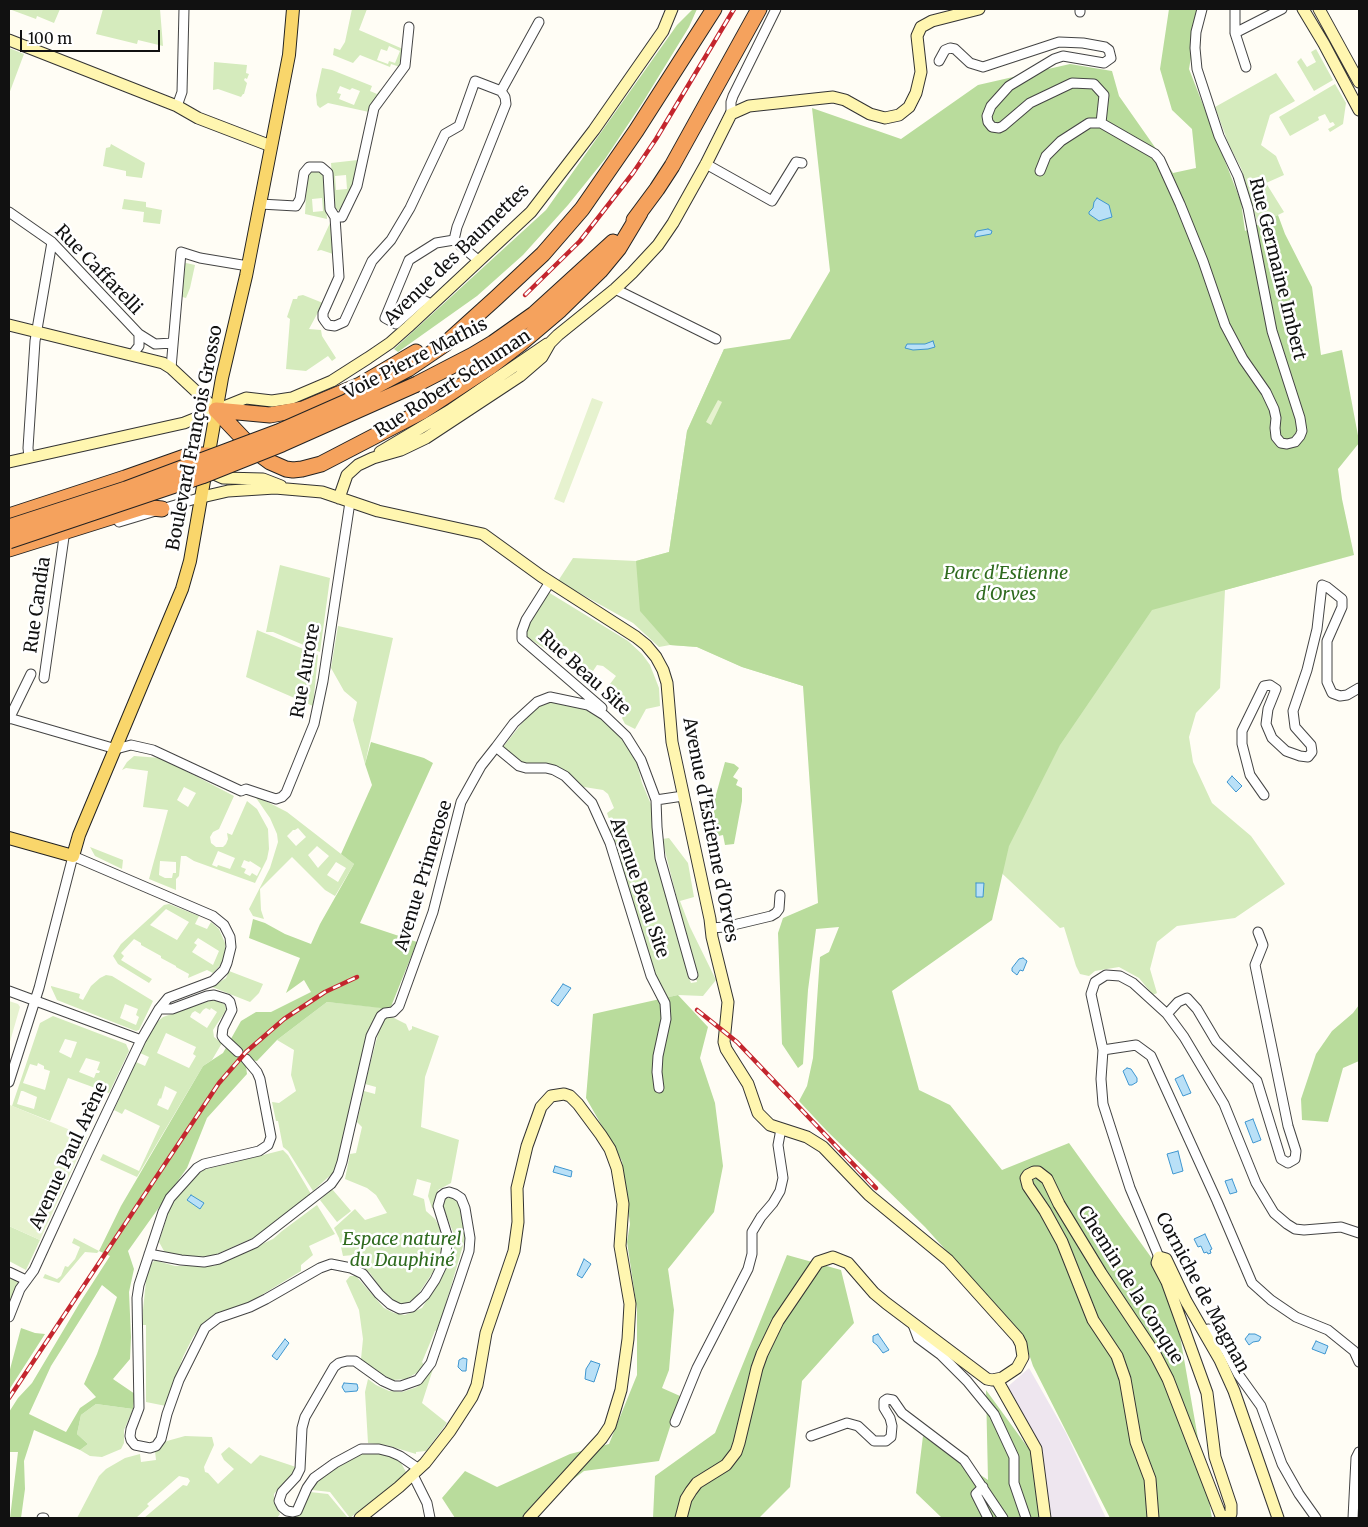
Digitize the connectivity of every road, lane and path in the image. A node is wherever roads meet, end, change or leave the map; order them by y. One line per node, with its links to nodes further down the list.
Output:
1 (184, 9): 21 (street)
2 (293, 9): 25 (main road, Boulevard François Grosso)
3 (672, 9): 35 (street, Avenue des Baumettes)
4 (714, 9): 38 (highway, Voie Pierre Mathis)
5 (759, 9): 31 (highway, Voie Pierre Mathis)
6 (776, 9): 23 (street)
7 (979, 9): 23 (street)
8 (1202, 9): 24 (street, Rue Germaine Imbert)
9 (1235, 9): 15 (street)
10 (1282, 9): 15 (street)
11 (1303, 9): 22 (street)
12 (1319, 9): 19 (street)
13 (539, 22): 20 (street)
14 (409, 27): 32 (street)
15 (1235, 33): 18 (street)
16 (9, 40): 21 (street)
17 (939, 61): 24 (street)
18 (1246, 67)
19 (1359, 82)
20 (501, 91): 32 (street); 33 (street)
21 (177, 106): 25 (street)
22 (1359, 110)
23 (731, 114): 27 (street, Rue Robert Schuman)
24 (1101, 122): 28 (street)
25 (271, 146): 29 (main road, Boulevard François Grosso)
26 (802, 163): 27 (street)
27 (706, 164): 37 (street, Rue Robert Schuman)
28 (1040, 171)
29 (260, 204): 32 (street); 36 (main road, Boulevard François Grosso)
30 (9, 212): 34 (street, Rue Caffarelli)
31 (640, 213): 48 (highway); 59 (highway, Voie Pierre Mathis, bridge)
32 (335, 217)
33 (454, 240): 35 (street); 39 (street)
34 (52, 242): 41 (street); 42 (street, Rue Caffarelli)
35 (478, 260): 39 (street, Avenue des Baumettes)
36 (248, 266): 44 (street); 47 (main road, Boulevard François Grosso)
37 (615, 290): 43 (street); 54 (street, Rue Robert Schuman)
38 (496, 298): 47 (highway); 57 (highway, Voie Pierre Mathis, bridge)
39 (431, 304): 47 (street, Avenue des Baumettes)
40 (9, 325): 41 (street)
41 (36, 332): 45 (street); 49 (street)
42 (138, 334): 44 (street, Rue Caffarelli); 45 (street, Rue Caffarelli)
43 (716, 338)
44 (173, 343): 46 (street)
45 (132, 355): 46 (street)
46 (171, 368): 47 (street)
47 (216, 410): 48 (highway); 49 (street, Avenue des Baumettes); 50 (main road, Boulevard François Grosso)
48 (255, 451): 50 (highway)
49 (29, 457): 51 (street, Avenue des Baumettes)
50 (207, 461): 52 (street, Avenue d'Estienne d'Orves); 53 (main road, Boulevard François Grosso); 56 (highway)
51 (9, 462)
52 (285, 488): 53 (street, Avenue d'Estienne d'Orves); 54 (street, Avenue d'Estienne d'Orves)
53 (202, 497): 55 (street, Avenue d'Estienne d'Orves); 69 (main road, Boulevard François Grosso)
54 (345, 500): 62 (street, Avenue d'Estienne d'Orves); 69 (street, Rue Aurore)
55 (162, 509): 58 (street, Avenue d'Estienne d'Orves); 60 (highway)
56 (9, 516)
57 (9, 527)
58 (64, 537): 61 (street, Avenue d'Estienne d'Orves); 64 (street, Rue Candia)
59 (9, 541)
60 (9, 549)
61 (9, 555)
62 (550, 582): 67 (street, Rue Beau Site); 71 (street, Avenue d'Estienne d'Orves)
63 (31, 674): 66 (street)
64 (44, 678)
65 (1359, 688): 70 (street)
66 (9, 718): 69 (street)
67 (626, 736): 68 (street); 72 (street)
68 (496, 747): 88 (street, Avenue Beau Site); 91 (street, Avenue Primerose)
69 (116, 749): 74 (main road, Boulevard François Grosso)
70 (1264, 795)
71 (683, 796): 72 (street); 76 (street, Avenue d'Estienne d'Orves)
72 (656, 800): 78 (street)
73 (9, 838): 74 (main road)
74 (73, 856): 80 (street); 81 (street, Avenue Paul Arène)
75 (780, 895): 76 (street)
76 (711, 928): 89 (street, Avenue d'Estienne d'Orves)
77 (1258, 932): 82 (street)
78 (692, 975)
79 (9, 991): 80 (street)
80 (36, 1000): 83 (street); 87 (street)
81 (159, 1009): 83 (street, Avenue Paul Arène); 85 (street)
82 (1167, 1014): 84 (street, Corniche de Magnan); 90 (street, Corniche de Magnan)
83 (141, 1040): 94 (street, Avenue Paul Arène)
84 (1103, 1050): 92 (street, Corniche de Magnan); 98 (street)
85 (238, 1052)
86 (246, 1059): 91 (street)
87 (9, 1082)
88 (659, 1088)
89 (781, 1129): 99 (street); 100 (street)
90 (1359, 1233)
91 (149, 1254): 105 (street)
92 (1160, 1257): 97 (street, Corniche de Magnan); 114 (street, Chemin de la Conque)
93 (9, 1272): 94 (street)
94 (26, 1280): 95 (street, Avenue Paul Arène)
95 (9, 1317)
96 (912, 1322): 99 (street); 109 (street); 112 (street)
97 (1204, 1330): 115 (street, Corniche de Magnan); 116 (street)
98 (1359, 1362)
99 (997, 1380): 113 (street)
100 (675, 1422)
101 (811, 1436): 104 (street)
102 (1359, 1452): 117 (street)
103 (416, 1472): 105 (street); 106 (street); 107 (street); 108 (street)
104 (983, 1486): 110 (street); 111 (street)
105 (284, 1514)
106 (360, 1518)
107 (430, 1518)
108 (529, 1518)
109 (681, 1518)
110 (988, 1518)
111 (1003, 1518)
112 (1026, 1518)
113 (1045, 1518)
114 (1153, 1518)
115 (1278, 1518)
116 (1316, 1518)
117 (1353, 1518)

